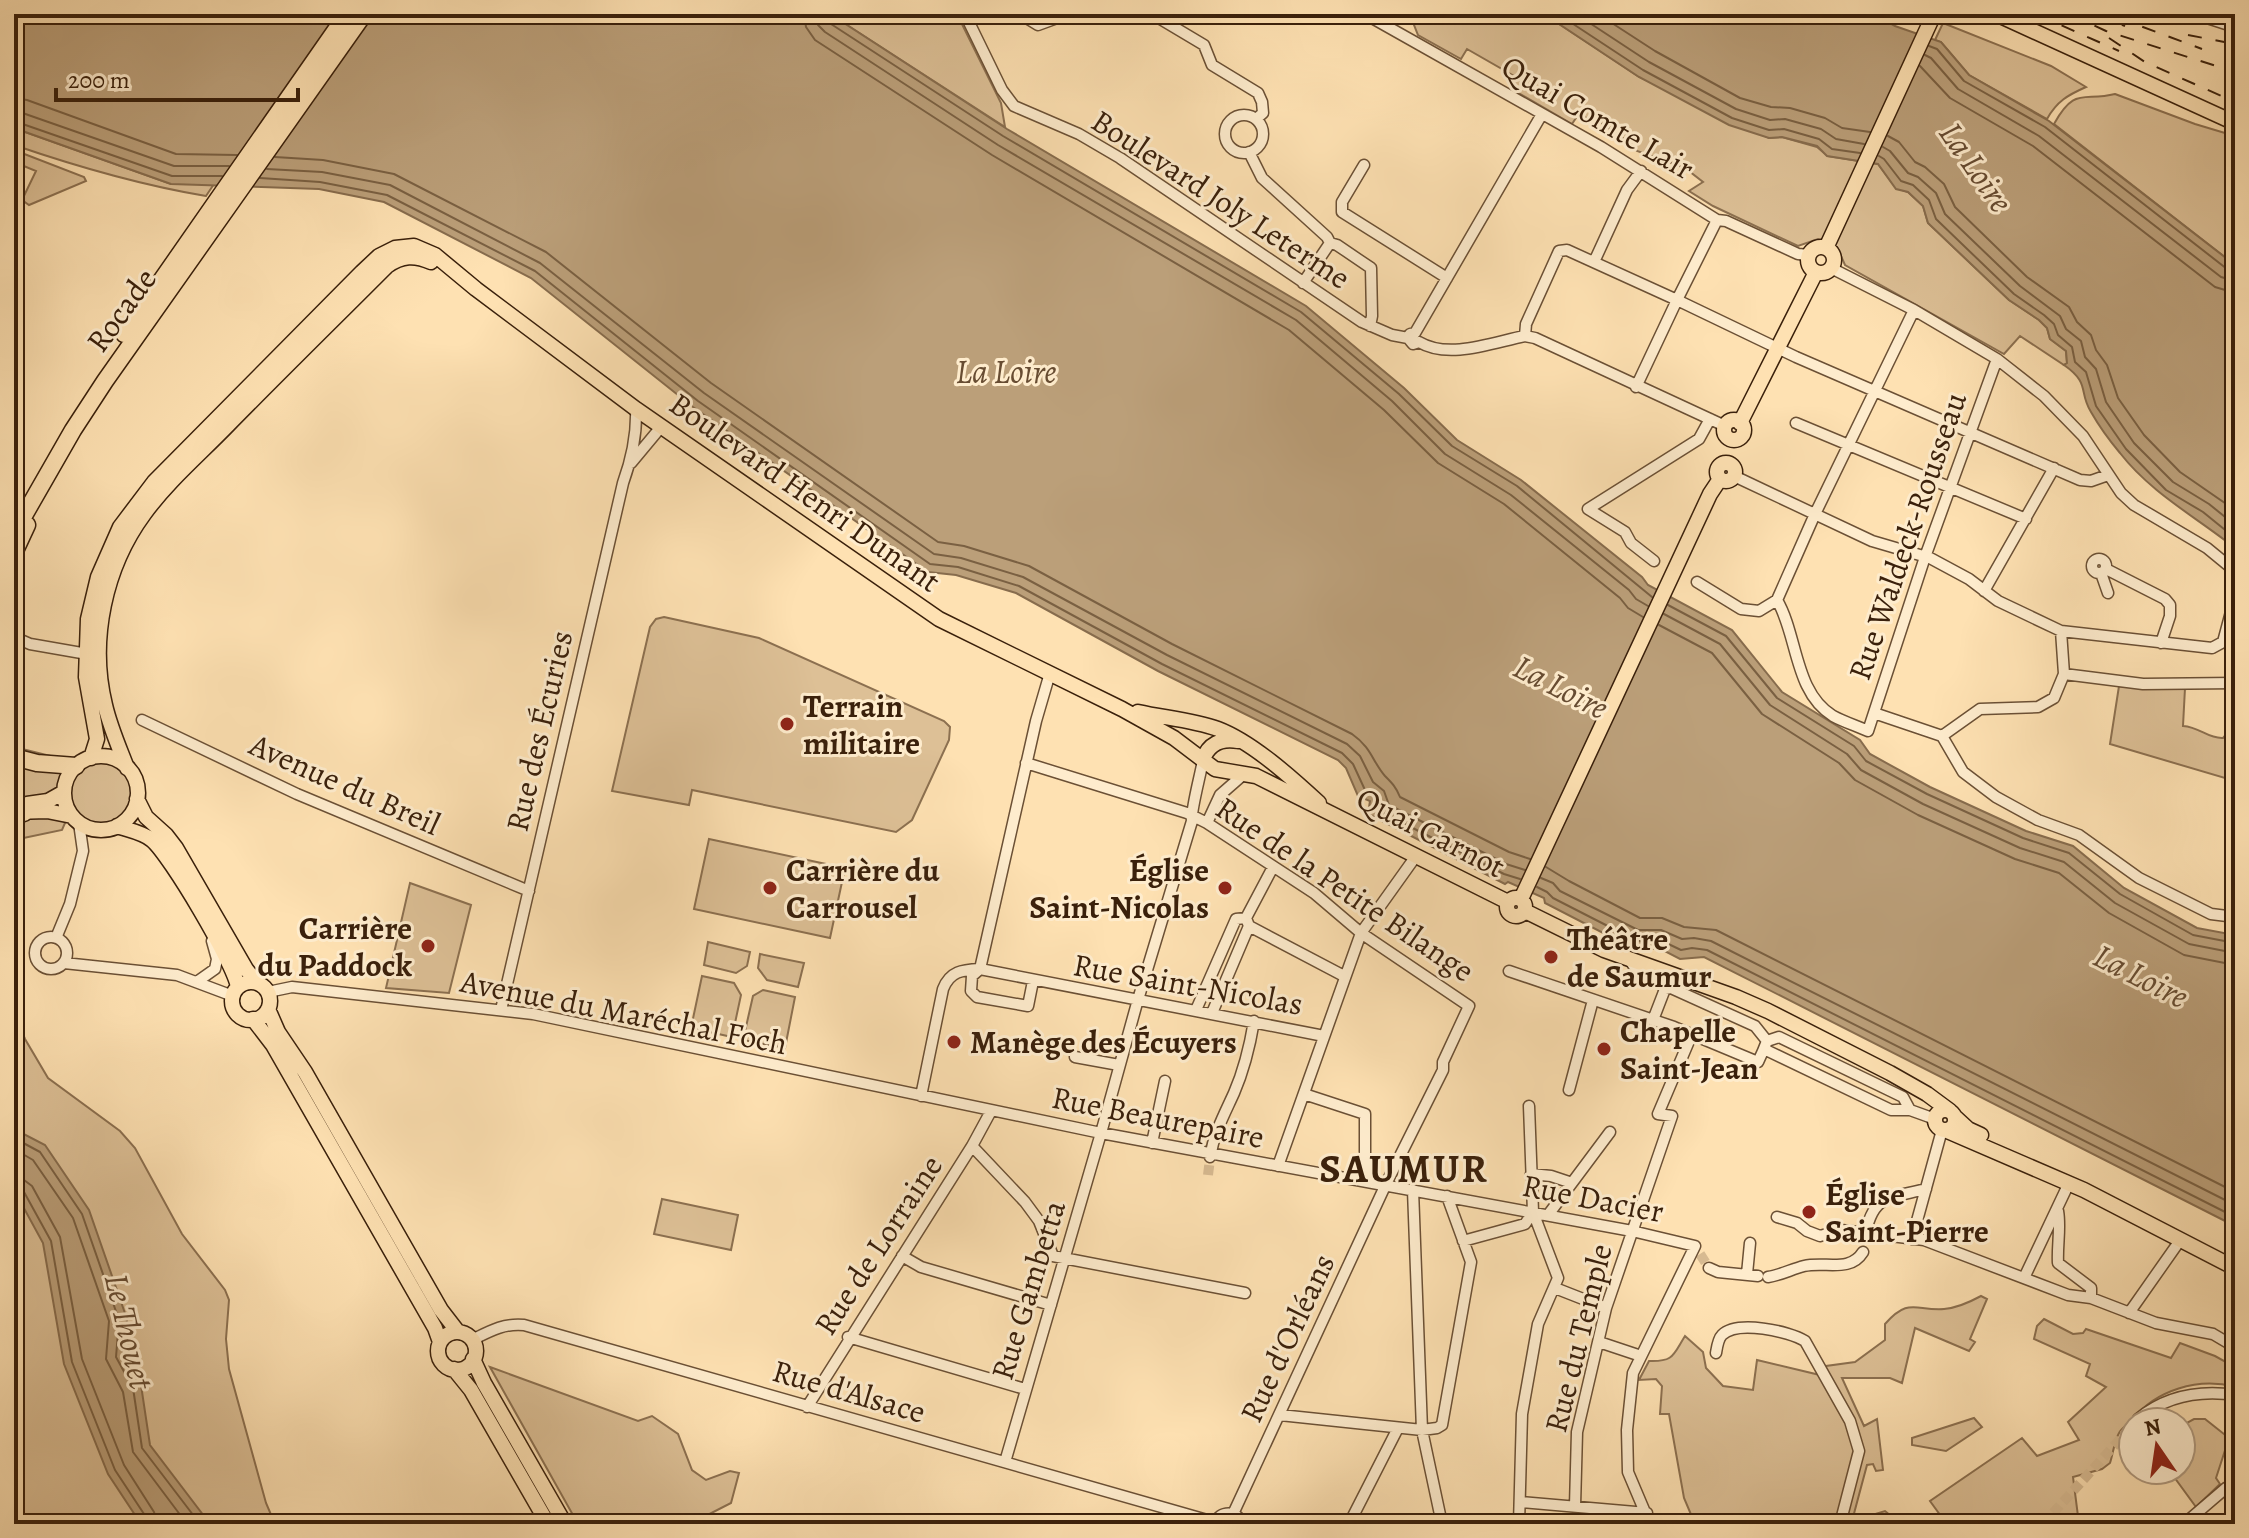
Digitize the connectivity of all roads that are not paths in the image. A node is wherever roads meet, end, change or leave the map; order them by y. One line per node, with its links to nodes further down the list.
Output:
1 (347, 14): 18 (highway)
2 (364, 14): 18 (highway)
3 (965, 14): 27 (street, Boulevard Joly Leterme)
4 (1020, 14): 5 (street)
5 (1068, 14)
6 (1152, 14): 13 (street)
7 (1365, 14): 12 (street, Quai Comte Lair)
8 (1934, 14): 21 (main road)
9 (1996, 14): 14 (main road)
10 (2195, 14): 11 (street)
11 (2235, 27)
12 (1542, 114): 17 (street, Quai Comte Lair); 26 (street)
13 (1256, 119): 15 (street); 15 (street)
14 (2235, 123)
15 (1249, 152): 20 (street)
16 (1364, 165): 26 (street)
17 (1641, 171): 19 (street, Quai Comte Lair); 24 (street)
18 (211, 220): 23 (highway, Rocade); 49 (highway)
19 (1717, 220): 22 (street, Quai Comte Lair); 28 (street)
20 (1330, 243): 27 (street); 30 (street)
21 (1826, 248): 22 (main road); 25 (main road)
22 (1809, 255): 25 (main road)
23 (192, 260): 52 (highway, Rocade); 53 (highway)
24 (1594, 262): 28 (street); 31 (street)
25 (1824, 270): 29 (street); 33 (main road)
26 (1447, 278): 32 (street)
27 (1303, 283): 30 (street, Boulevard Joly Leterme)
28 (1677, 300): 33 (street); 35 (street)
29 (1914, 310): 34 (street); 36 (street)
30 (1370, 326): 32 (street, Boulevard Joly Leterme)
31 (1525, 336): 32 (street, Boulevard Joly Leterme); 35 (street)
32 (1414, 338)
33 (1778, 349): 36 (street); 41 (main road)
34 (1997, 359): 42 (street, Rue Waldeck-Rousseau); 47 (street)
35 (1636, 387): 38 (street)
36 (1875, 390): 42 (street); 43 (street)
37 (636, 409): 40 (main road, Boulevard Henri Dunant); 44 (street, Rue des Écuries); 65 (main road, Boulevard Henri Dunant)
38 (1710, 419): 41 (street); 55 (street)
39 (1796, 423): 43 (street)
40 (661, 427): 44 (street, Rue des Écuries); 66 (main road, Boulevard Henri Dunant)
41 (1733, 430): 46 (main road)
42 (1970, 431): 45 (street); 48 (street, Rue Waldeck-Rousseau)
43 (1849, 445): 48 (street); 50 (street)
44 (630, 464): 92 (street, Rue des Écuries)
45 (2054, 468): 47 (street); 51 (street)
46 (1728, 473): 50 (street); 93 (main road)
47 (2108, 475): 56 (street)
48 (1950, 488): 51 (street); 54 (street, Rue Waldeck-Rousseau)
49 (14, 512)
50 (1815, 514): 54 (street); 61 (street)
51 (2026, 519): 58 (street)
52 (14, 533)
53 (14, 553)
54 (1925, 557): 58 (street); 70 (street, Rue Waldeck-Rousseau)
55 (1654, 561)
56 (2235, 571)
57 (1697, 582): 61 (street)
58 (1984, 591): 62 (street)
59 (2108, 593): 64 (street)
60 (2235, 597): 64 (street)
61 (1777, 600): 70 (street, Rue Waldeck-Rousseau)
62 (2061, 631): 64 (street); 67 (street)
63 (14, 637): 65 (street)
64 (2161, 643)
65 (92, 655): 77 (main road); 79 (main road)
66 (1050, 673): 69 (main road, Boulevard Henri Dunant); 78 (street)
67 (2064, 674): 68 (street); 72 (street)
68 (2235, 683)
69 (1122, 709): 74 (main road, Quai Carnot); 76 (main road, Quai Carnot)
70 (1874, 713): 72 (street)
71 (142, 720): 92 (street, Avenue du Breil)
72 (1942, 736): 94 (street)
73 (1215, 743): 74 (main road); 76 (main road); 80 (main road)
74 (1247, 746): 81 (main road); 85 (main road, Quai Carnot)
75 (14, 757): 77 (highway)
76 (1203, 760): 80 (main road, Quai Carnot); 86 (street, Rue Gambetta)
77 (84, 762): 79 (main road); 82 (main road)
78 (1026, 763): 86 (street, Rue de la Petite Bilange); 101 (street)
79 (127, 768): 83 (main road)
80 (1226, 772): 81 (main road, Quai Carnot)
81 (1244, 774): 85 (main road, Quai Carnot); 88 (street)
82 (64, 792): 84 (main road); 87 (main road)
83 (137, 799): 89 (main road); 106 (main road)
84 (17, 811): 87 (main road)
85 (1328, 811): 90 (main road, Quai Carnot)
86 (1190, 815): 88 (street, Rue de la Petite Bilange); 109 (street, Rue Gambetta)
87 (75, 819): 89 (main road); 98 (street)
88 (1207, 823): 91 (street, Rue de la Petite Bilange)
89 (117, 826): 95 (main road)
90 (1416, 856): 93 (main road, Quai Carnot); 97 (street)
91 (1273, 867): 96 (street); 97 (street, Rue de la Petite Bilange)
92 (529, 891): 113 (street, Rue des Écuries)
93 (1520, 900): 99 (main road, Quai Carnot)
94 (2235, 917)
95 (206, 921): 104 (street); 108 (main road)
96 (1244, 921): 103 (street); 114 (street); 115 (street)
97 (1361, 933): 103 (street); 111 (street, Rue de la Petite Bilange)
98 (56, 938): 100 (street); 100 (street)
99 (1630, 959): 107 (street); 131 (main road, Quai Carnot)
100 (64, 963): 104 (street)
101 (980, 969): 105 (street, Rue Saint-Nicolas); 105 (street); 127 (street)
102 (1509, 971): 110 (street)
103 (1344, 976): 120 (street)
104 (198, 981): 108 (street)
105 (1038, 982): 109 (street, Rue Saint-Nicolas)
106 (262, 988): 108 (main road); 112 (main road); 113 (street, Avenue du Maréchal Foch)
107 (1665, 989): 117 (street); 121 (street)
108 (236, 991): 116 (main road)
109 (1137, 1000): 114 (street, Rue Saint-Nicolas); 123 (street, Rue Gambetta)
110 (1593, 1000): 117 (street); 125 (street)
111 (1469, 1006): 142 (street, Rue d'Orléans)
112 (268, 1009): 116 (main road); 169 (main road)
113 (501, 1010): 127 (street, Avenue du Maréchal Foch)
114 (1196, 1010): 115 (street, Rue Saint-Nicolas)
115 (1212, 1013): 118 (street, Rue Saint-Nicolas)
116 (253, 1019): 172 (main road)
117 (1653, 1020): 119 (street)
118 (1254, 1021): 120 (street, Rue Saint-Nicolas); 136 (street)
119 (1692, 1034): 121 (street); 150 (street, Rue du Temple)
120 (1324, 1036): 126 (street)
121 (1765, 1046): 129 (street); 129 (street)
122 (1075, 1057): 123 (street)
123 (1119, 1065): 133 (street, Rue Gambetta)
124 (1165, 1081): 134 (street)
125 (1569, 1090)
126 (1304, 1094): 137 (street); 139 (street)
127 (921, 1096): 130 (street, Rue Beaurepaire)
128 (1529, 1106): 138 (street)
129 (1910, 1110): 131 (street)
130 (991, 1111): 133 (street, Rue Beaurepaire); 135 (street, Rue de Lorraine)
131 (1944, 1120): 141 (main road); 141 (main road); 143 (street)
132 (1610, 1132): 140 (street)
133 (1101, 1133): 134 (street, Rue Beaurepaire); 158 (street, Rue Gambetta)
134 (1152, 1143): 136 (street, Rue Beaurepaire)
135 (972, 1146): 157 (street, Rue de Lorraine); 158 (street)
136 (1210, 1156): 137 (street, Rue Beaurepaire)
137 (1278, 1166): 139 (street, Rue Beaurepaire)
138 (1531, 1174): 140 (street); 147 (street)
139 (1365, 1181): 142 (street, Rue Beaurepaire)
140 (1572, 1183): 148 (street)
141 (2069, 1183): 146 (street); 153 (main road)
142 (1386, 1184): 144 (street, Rue Dacier); 183 (street, Rue d'Orléans)
143 (1926, 1189): 151 (street); 152 (street)
144 (1413, 1190): 145 (street, Rue Dacier); 185 (street)
145 (1447, 1196): 147 (street, Rue Dacier); 154 (street)
146 (2058, 1211): 162 (street); 165 (street)
147 (1533, 1212): 148 (street, Rue Dacier); 154 (street); 163 (street)
148 (1548, 1215): 150 (street, Rue Dacier)
149 (1777, 1217): 151 (street)
150 (1632, 1231): 167 (street, Rue du Temple); 176 (street, Rue Dacier)
151 (1865, 1235): 152 (street)
152 (1912, 1239): 162 (street)
153 (2181, 1239): 160 (main road); 168 (street)
154 (1463, 1241): 185 (street)
155 (1750, 1243): 161 (street)
156 (1863, 1252): 161 (street)
157 (902, 1256): 166 (street); 170 (street, Rue de Lorraine)
158 (1064, 1259): 164 (street); 166 (street, Rue Gambetta)
159 (1709, 1268): 161 (street)
160 (2235, 1268)
161 (1757, 1275)
162 (2024, 1278): 165 (street)
163 (1555, 1288): 167 (street); 188 (street)
164 (1245, 1293)
165 (2091, 1298): 168 (street)
166 (1051, 1305): 179 (street, Rue Gambetta)
167 (1606, 1308): 173 (street, Rue du Temple)
168 (2129, 1313): 174 (street)
169 (458, 1332): 171 (main road); 172 (main road)
170 (848, 1337): 179 (street); 182 (street, Rue de Lorraine)
171 (472, 1340): 177 (main road); 182 (street, Rue d'Alsace)
172 (440, 1342): 178 (main road)
173 (1599, 1342): 176 (street); 189 (street, Rue du Temple)
174 (2235, 1347)
175 (1716, 1353): 199 (street)
176 (1641, 1356): 191 (street)
177 (473, 1359): 178 (main road); 194 (main road)
178 (454, 1369): 193 (main road)
179 (1025, 1389): 186 (street, Rue Gambetta)
180 (2235, 1395): 181 (street)
181 (2158, 1406)
182 (807, 1407): 186 (street, Rue d'Alsace)
183 (1280, 1415): 184 (street); 190 (street, Rue d'Orléans)
184 (1398, 1428): 185 (street); 196 (street)
185 (1422, 1430): 197 (street)
186 (1005, 1462): 192 (street, Rue d'Alsace)
187 (2235, 1483): 200 (street)
188 (1520, 1502): 189 (street); 198 (street)
189 (1575, 1506): 191 (street)
190 (1233, 1514): 192 (street); 195 (street)
191 (1649, 1518)
192 (1214, 1523)
193 (548, 1524)
194 (565, 1524)
195 (1243, 1524)
196 (1349, 1524)
197 (1442, 1524)
198 (1519, 1524)
199 (1840, 1524)
200 (2184, 1524)

